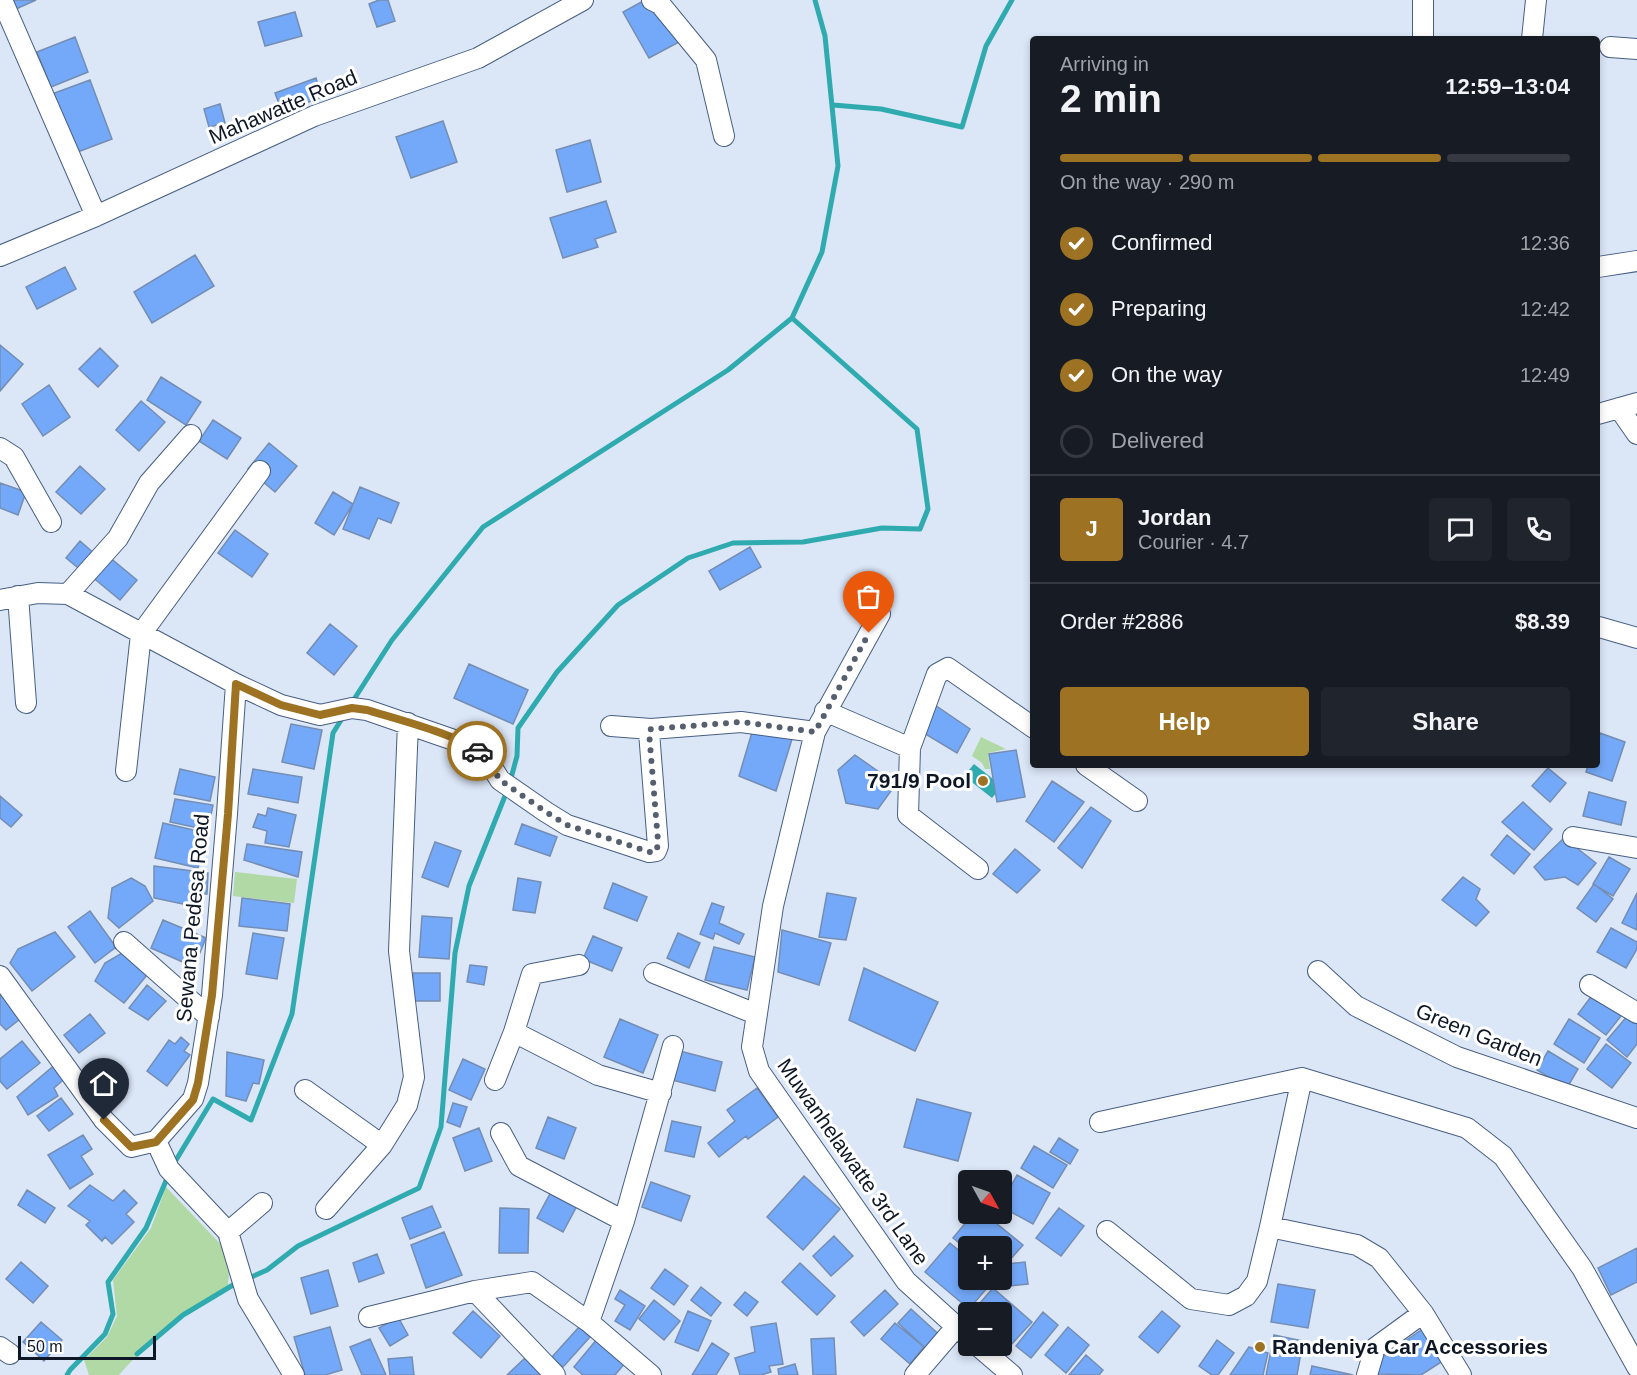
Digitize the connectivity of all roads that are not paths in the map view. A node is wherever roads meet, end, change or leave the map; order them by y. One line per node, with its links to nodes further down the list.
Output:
1 (2, 0): 11 (street)
2 (583, 0): 11 (street, Mahawatte Road)
3 (652, 0): 10 (street)
4 (1423, 0): 6 (street)
5 (1536, 0): 7 (street)
6 (1423, 36)
7 (1532, 36)
8 (1610, 48): 9 (street)
9 (1637, 49)
10 (724, 136)
11 (96, 216): 12 (street, Mahawatte Road)
12 (0, 256)
13 (1637, 261): 14 (street)
14 (1600, 267)
15 (1628, 406): 16 (street); 17 (street)
16 (1600, 413)
17 (1637, 434)
18 (191, 435): 22 (street)
19 (0, 448): 21 (street)
20 (260, 471): 26 (street)
21 (51, 522)
22 (68, 594): 23 (street); 26 (street)
23 (9, 598): 29 (street)
24 (880, 614): 30 (street, Muwanhelawatte 3rd Lane)
25 (1600, 627): 27 (street)
26 (141, 634): 28 (street); 38 (street)
27 (1637, 638)
28 (236, 684): 31 (street); 51 (street, Sewana Pedesa Road)
29 (26, 703)
30 (825, 711): 35 (street, Muwanhelawatte 3rd Lane); 36 (street)
31 (408, 723): 34 (street); 62 (street)
32 (1030, 725): 36 (street)
33 (611, 726): 34 (street)
34 (651, 729): 35 (street)
35 (815, 732): 50 (street, Muwanhelawatte 3rd Lane)
36 (910, 748): 42 (street)
37 (1090, 768): 39 (street)
38 (126, 771)
39 (1137, 801)
40 (1573, 837): 41 (street)
41 (1637, 848)
42 (978, 869)
43 (124, 942): 51 (street)
44 (579, 965): 52 (street)
45 (1318, 971): 58 (street, Green Garden)
46 (654, 973): 50 (street)
47 (0, 976): 61 (street)
48 (1590, 985): 49 (street)
49 (1637, 1013)
50 (756, 1014): 73 (street, Muwanhelawatte 3rd Lane)
51 (209, 1017): 61 (street, Sewana Pedesa Road)
52 (514, 1032): 55 (street); 57 (street)
53 (673, 1046): 57 (street)
54 (1302, 1078): 59 (street); 66 (street); 76 (street)
55 (495, 1080)
56 (305, 1090): 62 (street)
57 (661, 1093): 65 (street)
58 (1637, 1118)
59 (1100, 1122)
60 (501, 1133): 65 (street)
61 (156, 1142): 68 (street)
62 (382, 1145): 64 (street)
63 (262, 1203): 68 (street)
64 (326, 1209)
65 (624, 1221): 72 (street)
66 (1270, 1227): 67 (street); 70 (street)
67 (1107, 1231)
68 (228, 1232): 77 (street)
69 (475, 1291): 71 (street); 72 (street); 78 (street)
70 (1423, 1313): 82 (street); 83 (street)
71 (369, 1317)
72 (589, 1322): 79 (street)
73 (958, 1328)
74 (958, 1337): 80 (street)
75 (990, 1356): 81 (street)
76 (1637, 1367)
77 (294, 1375)
78 (555, 1375)
79 (651, 1375)
80 (915, 1375)
81 (1012, 1375)
82 (1367, 1375)
83 (1461, 1375)

